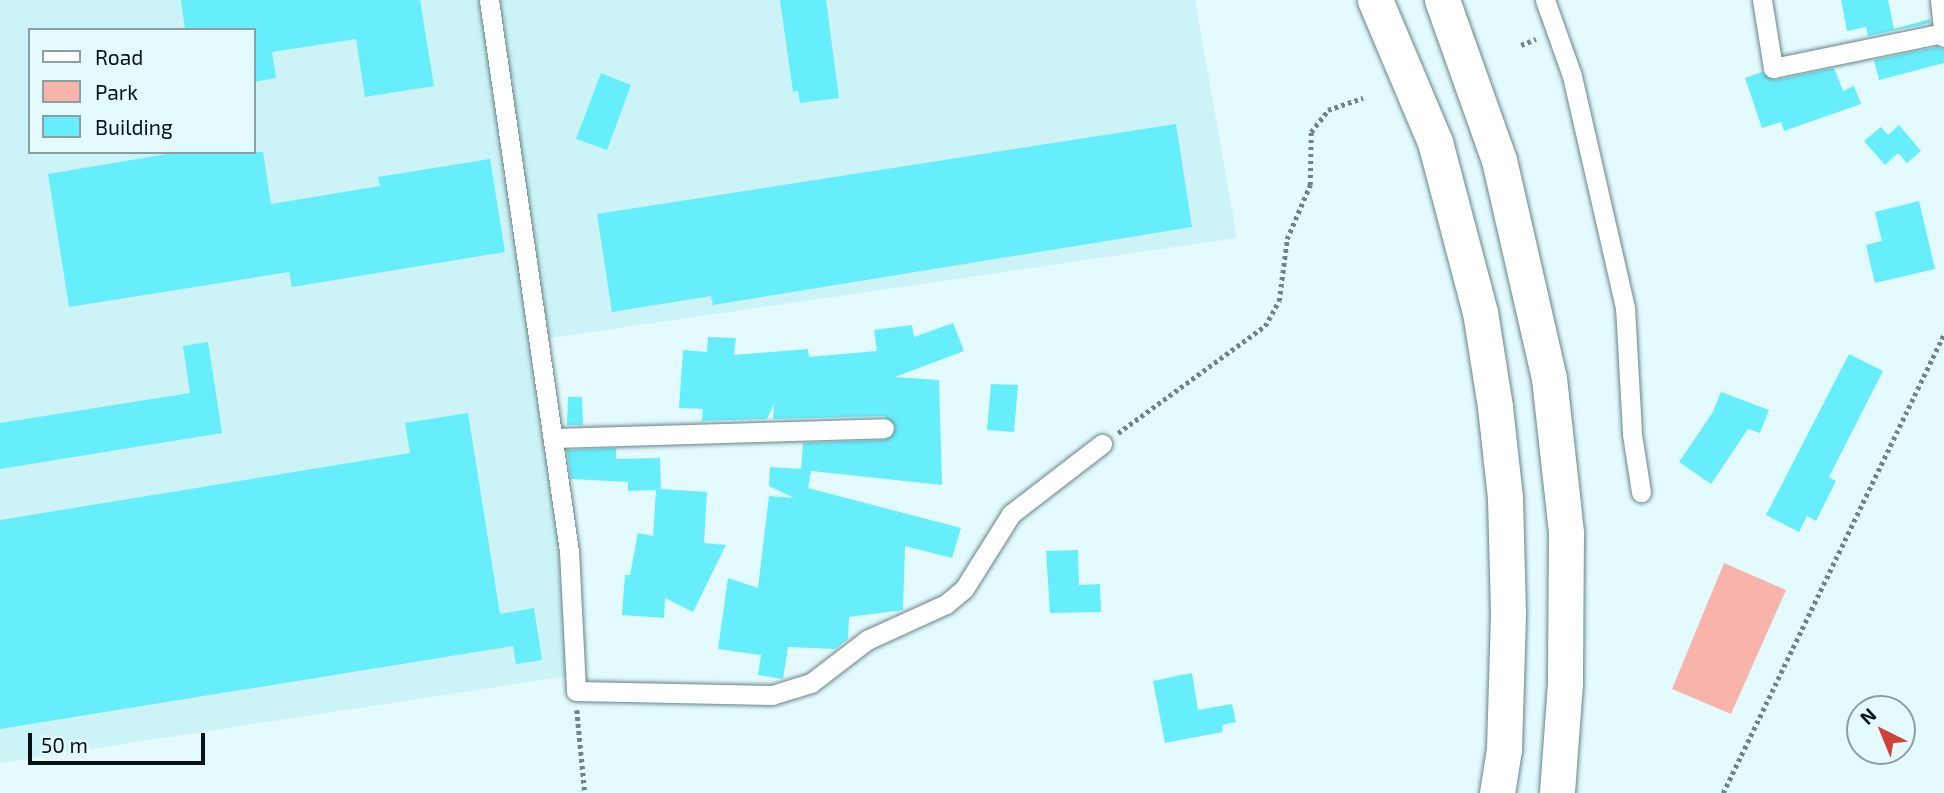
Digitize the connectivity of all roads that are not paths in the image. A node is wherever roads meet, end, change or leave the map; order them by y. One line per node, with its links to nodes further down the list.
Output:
1 (489, 0): 9 (street)
2 (1375, 0): 12 (highway)
3 (1442, 0): 13 (highway)
4 (1545, 0): 11 (street)
5 (1762, 0): 7 (street)
6 (1940, 0): 7 (street)
7 (1944, 35)
8 (884, 428): 9 (street)
9 (555, 439): 10 (street)
10 (1102, 444)
11 (1641, 492)
12 (1497, 793)
13 (1558, 793)

